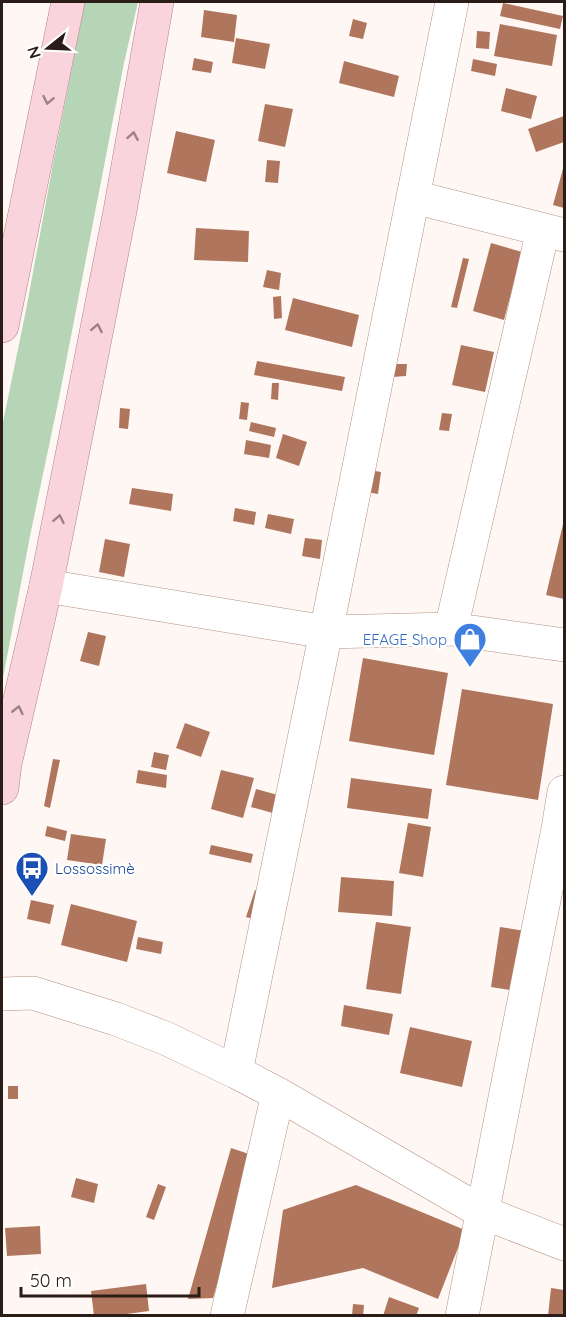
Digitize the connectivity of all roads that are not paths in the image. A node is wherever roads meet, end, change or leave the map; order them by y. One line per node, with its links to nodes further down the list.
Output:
1 (68, 2): 6 (main road, one-way to 6)
2 (157, 2): 7 (main road, one-way to 2)
3 (452, 2): 4 (street)
4 (414, 197): 5 (street); 9 (street)
5 (554, 233): 8 (street)
6 (2, 326)
7 (46, 586): 9 (street); 11 (main road, one-way to 7)
8 (451, 629): 9 (street); 10 (street)
9 (327, 632): 15 (street)
10 (564, 645)
11 (3, 772)
12 (564, 792): 13 (street)
13 (561, 829): 17 (street)
14 (2, 994): 15 (street)
15 (236, 1072): 16 (street)
16 (278, 1094): 17 (street); 19 (street)
17 (482, 1212): 18 (street); 20 (street)
18 (564, 1244)
19 (227, 1316)
20 (462, 1316)

